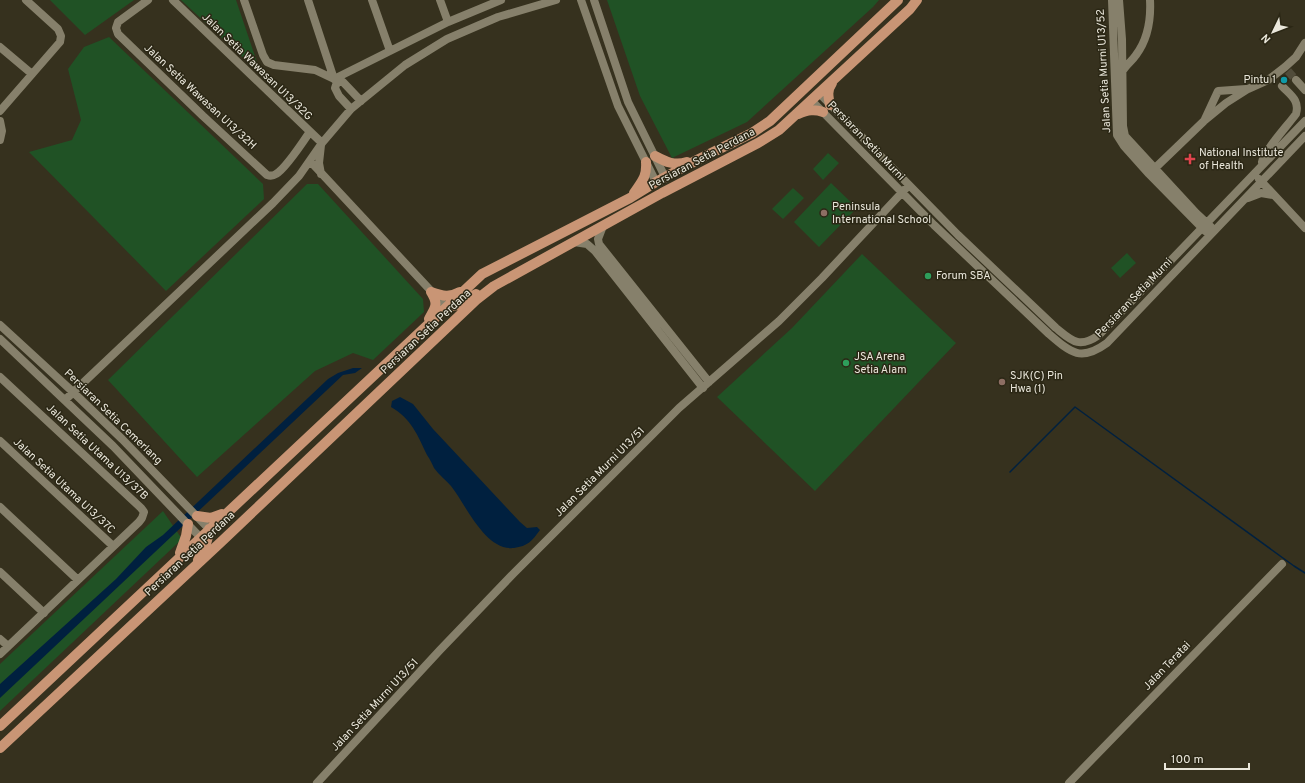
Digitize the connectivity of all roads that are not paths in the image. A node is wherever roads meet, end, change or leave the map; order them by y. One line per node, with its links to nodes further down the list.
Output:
1 (26, 0): 25 (street)
2 (148, 0): 42 (street, Jalan Setia Wawasan U13/32H)
3 (173, 0): 42 (street, Jalan Setia Wawasan U13/32G)
4 (244, 0): 28 (street)
5 (308, 0): 28 (street)
6 (372, 0): 21 (street)
7 (440, 0): 17 (street)
8 (500, 0): 17 (street)
9 (556, 0): 33 (street)
10 (581, 0): 49 (street)
11 (593, 0): 46 (street)
12 (898, 0): 26 (main road, Persiaran Setia Perdana)
13 (917, 0): 24 (main road, Persiaran Setia Perdana)
14 (1112, 0): 52 (street, Jalan Setia Murni U13/52)
15 (1119, 0): 19 (street, Jalan Setia Murni U13/52)
16 (1150, 0): 22 (street)
17 (448, 22): 21 (street)
18 (1305, 44): 29 (street)
19 (1122, 45): 22 (street); 23 (street, Jalan Setia Murni U13/52)
20 (0, 47): 25 (street)
21 (390, 51): 28 (street)
22 (1136, 55): 23 (street)
23 (1122, 72): 52 (street, Jalan Setia Murni U13/52)
24 (840, 73): 32 (main road, Persiaran Setia Perdana); 36 (main road)
25 (32, 74): 37 (street)
26 (820, 74): 32 (main road); 34 (main road, Persiaran Setia Perdana)
27 (1296, 80): 31 (street)
28 (335, 81): 33 (street); 35 (street)
29 (1278, 81): 30 (street); 51 (street)
30 (1248, 89): 40 (street); 40 (street)
31 (1305, 90)
32 (813, 95): 34 (main road); 36 (street, Persiaran Setia Murni); 38 (main road, Persiaran Setia Perdana)
33 (361, 101): 35 (street)
34 (791, 102): 47 (main road, Persiaran Setia Perdana)
35 (351, 109): 45 (street)
36 (827, 109): 38 (main road); 57 (street, Persiaran Setia Murni); 60 (street, Persiaran Setia Murni)
37 (0, 111)
38 (795, 115): 56 (main road, Persiaran Setia Perdana)
39 (0, 121): 44 (street)
40 (1204, 121): 52 (street)
41 (1305, 121): 51 (street, Persiaran Setia Murni)
42 (310, 132): 45 (street, Jalan Setia Wawasan U13/32G)
43 (1305, 136): 50 (street, Persiaran Setia Murni)
44 (0, 140)
45 (321, 144): 48 (street); 54 (street)
46 (655, 156): 47 (main road); 58 (street)
47 (699, 159): 58 (main road, Persiaran Setia Perdana)
48 (310, 161): 53 (street); 54 (street)
49 (646, 162): 58 (street); 63 (main road)
50 (1280, 163): 59 (street, Persiaran Setia Murni); 62 (street)
51 (1261, 166): 55 (street, Persiaran Setia Murni)
52 (1152, 171): 69 (street, Jalan Setia Murni U13/52)
53 (301, 173): 54 (street); 86 (street)
54 (322, 174): 78 (street)
55 (1254, 174): 59 (street); 68 (street, Persiaran Setia Murni)
56 (690, 179): 58 (main road); 65 (main road, Persiaran Setia Perdana)
57 (887, 179): 61 (street, Persiaran Setia Murni); 66 (street)
58 (662, 181): 63 (main road, Persiaran Setia Perdana); 65 (main road)
59 (1262, 182): 62 (street); 64 (street, Persiaran Setia Murni)
60 (909, 185): 61 (street, Jalan Setia Murni U13/51); 74 (street, Persiaran Setia Murni)
61 (901, 193): 66 (street, Jalan Setia Murni U13/51); 67 (street, Persiaran Setia Murni)
62 (1274, 195): 64 (street); 72 (street)
63 (630, 198): 76 (main road, Persiaran Setia Perdana)
64 (1243, 200): 73 (street, Persiaran Setia Murni)
65 (645, 203): 70 (main road, Persiaran Setia Perdana)
66 (892, 203): 67 (street); 84 (street, Jalan Setia Murni U13/51)
67 (913, 205): 73 (street, Persiaran Setia Murni)
68 (1219, 211): 69 (street); 71 (street, Persiaran Setia Murni)
69 (1193, 215): 71 (street, Jalan Setia Murni U13/52); 74 (street)
70 (603, 226): 75 (main road, Persiaran Setia Perdana); 84 (street)
71 (1204, 226): 73 (street, Jalan Setia Murni U13/52); 74 (street, Persiaran Setia Murni)
72 (1305, 228)
73 (1212, 233)
74 (1193, 239)
75 (574, 242): 77 (main road, Persiaran Setia Perdana); 85 (street)
76 (470, 285): 78 (main road); 79 (main road, Persiaran Setia Perdana)
77 (492, 288): 79 (main road); 93 (main road, Persiaran Setia Perdana)
78 (432, 292): 79 (street); 81 (main road)
79 (446, 307): 81 (main road, Persiaran Setia Perdana)
80 (0, 325): 86 (street, Persiaran Setia Cemerlang)
81 (422, 330): 90 (main road, Persiaran Setia Perdana)
82 (0, 339): 87 (street, Persiaran Setia Cemerlang)
83 (0, 377): 95 (street, Jalan Setia Utama U13/37B)
84 (709, 382): 85 (street, Jalan Setia Murni U13/51)
85 (703, 388): 107 (street, Jalan Setia Murni U13/51)
86 (73, 392): 87 (street); 91 (street, Persiaran Setia Cemerlang)
87 (64, 400): 92 (street, Persiaran Setia Cemerlang)
88 (0, 441): 95 (street, Jalan Setia Utama U13/37C)
89 (0, 507): 100 (street)
90 (228, 511): 91 (main road); 94 (main road, Persiaran Setia Perdana)
91 (196, 516): 94 (street, Persiaran Setia Cemerlang)
92 (185, 521): 94 (street, Persiaran Setia Cemerlang); 96 (main road)
93 (237, 527): 94 (main road); 98 (main road, Persiaran Setia Perdana)
94 (206, 534): 96 (main road, Persiaran Setia Perdana); 98 (main road)
95 (113, 546): 100 (street)
96 (177, 559): 105 (main road, Persiaran Setia Perdana)
97 (1282, 564): 108 (street, Jalan Teratai)
98 (196, 565): 106 (main road, Persiaran Setia Perdana)
99 (0, 572): 101 (street)
100 (78, 580): 101 (street)
101 (44, 613): 103 (street)
102 (0, 639): 103 (street)
103 (8, 646): 104 (street)
104 (0, 654)
105 (0, 726)
106 (0, 748)
107 (317, 783)
108 (1069, 783)

